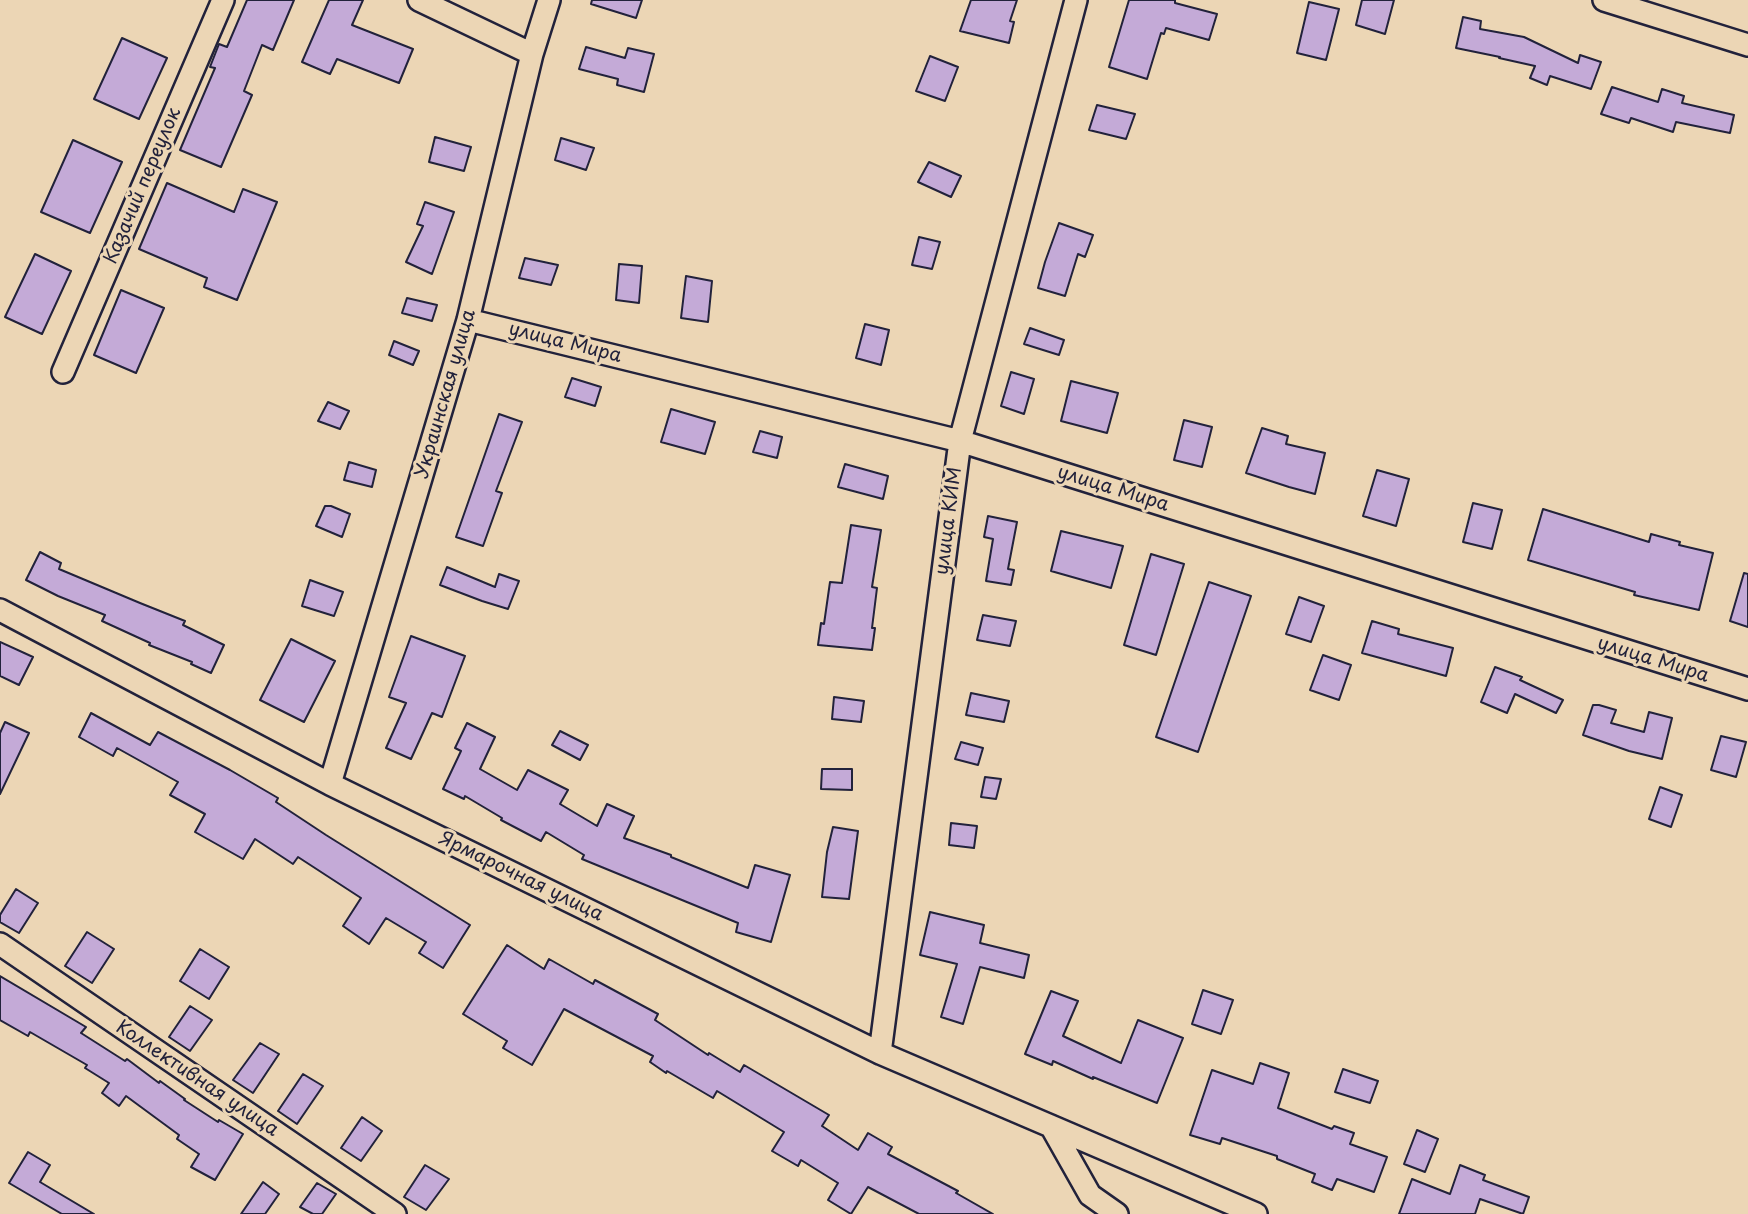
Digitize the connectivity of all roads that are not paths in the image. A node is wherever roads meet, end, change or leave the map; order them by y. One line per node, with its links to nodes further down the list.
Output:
1 (223, 0): 9 (street, Казачий переулок)
2 (419, 0): 7 (street)
3 (549, 0): 7 (street, Украинская улица)
4 (1076, 0): 10 (street, улица КИМ)
5 (1604, 0): 6 (street)
6 (1748, 45)
7 (532, 54): 8 (street, Украинская улица)
8 (468, 320): 10 (street, улица Мира); 13 (street, Украинская улица)
9 (64, 372)
10 (960, 441): 12 (street, улица Мира); 15 (street, улица КИМ)
11 (0, 610): 13 (street, Ярмарочная улица)
12 (1748, 690)
13 (330, 784): 15 (street, Ярмарочная улица)
14 (0, 944): 17 (street, Коллективная улица)
15 (880, 1053): 16 (street, Ярмарочная улица)
16 (1051, 1126): 18 (street); 19 (street, Ярмарочная улица)
17 (395, 1214)
18 (1117, 1214)
19 (1256, 1214)

